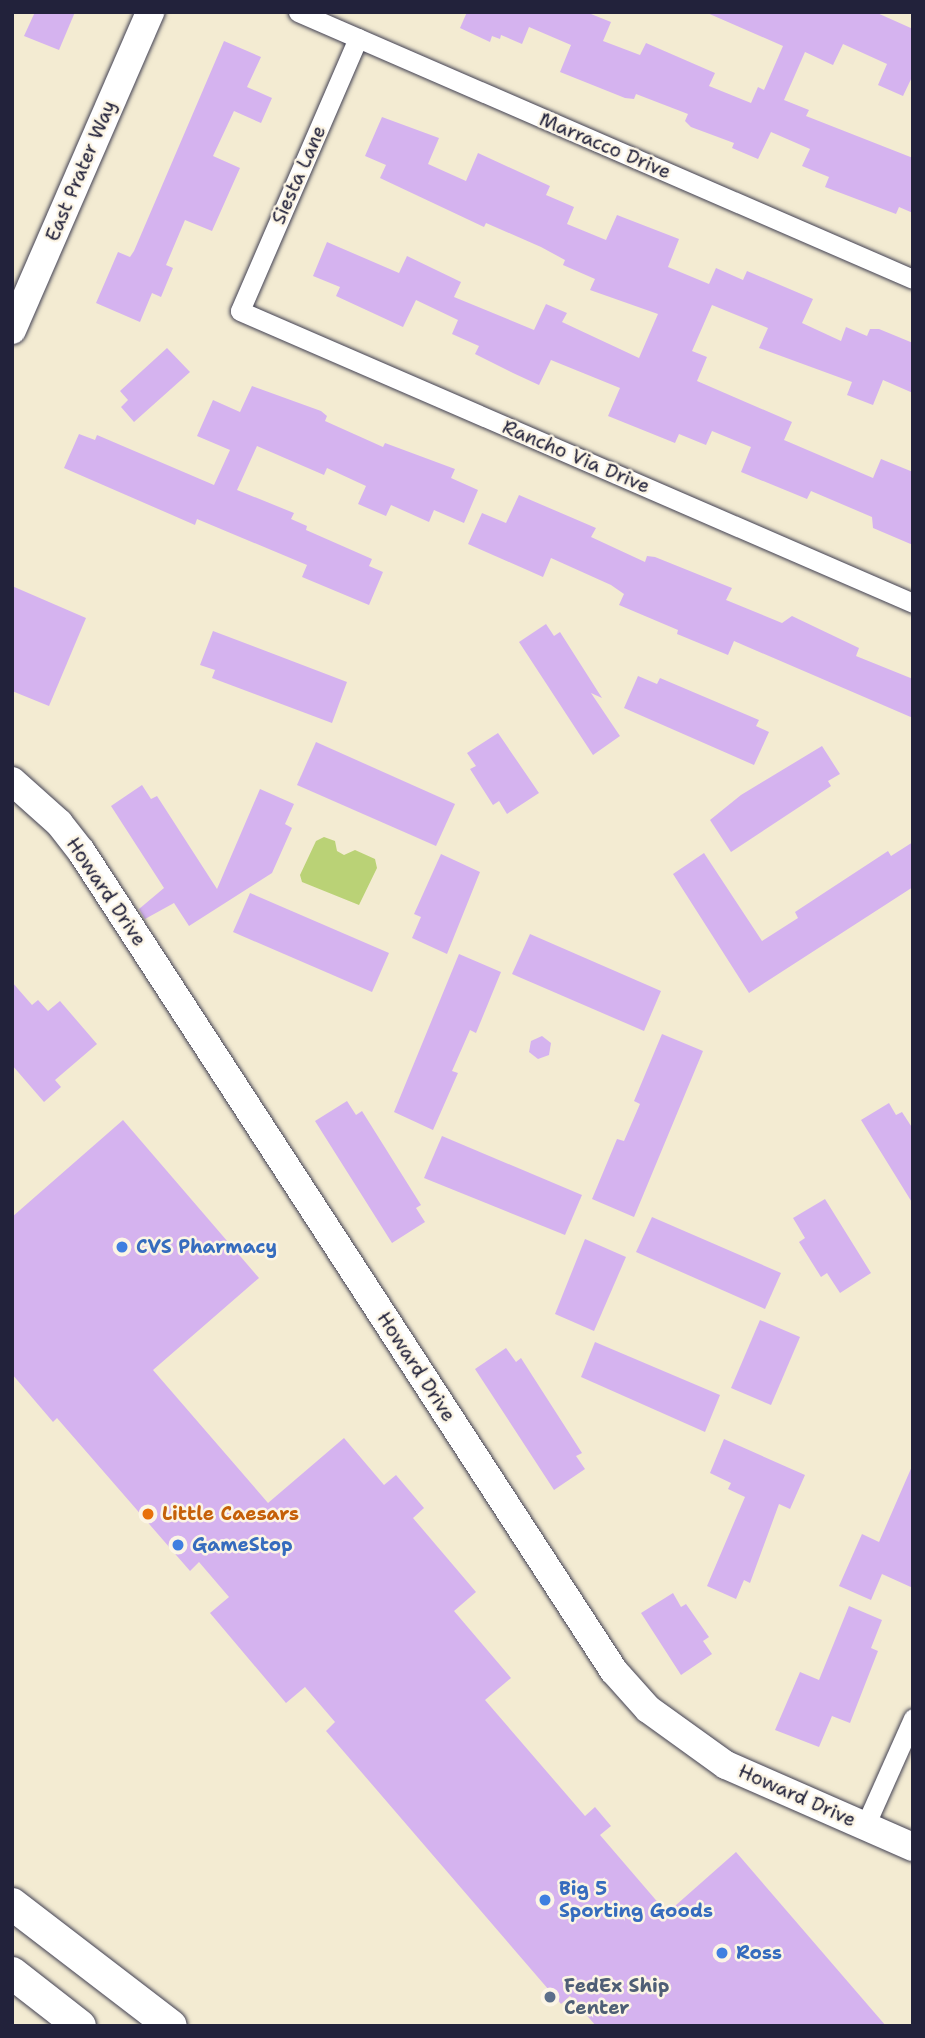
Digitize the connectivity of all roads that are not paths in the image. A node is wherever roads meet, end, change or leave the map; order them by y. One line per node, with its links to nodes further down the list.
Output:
1 (150, 12): 6 (street, East Prater Way)
2 (298, 12): 3 (street, Marracco Drive)
3 (358, 38): 4 (street, Marracco Drive); 5 (street, Siesta Lane)
4 (913, 279)
5 (240, 311): 7 (street, Rancho Via Drive)
6 (12, 330)
7 (913, 603)
8 (12, 780): 10 (street, Howard Drive)
9 (913, 1717): 10 (street)
10 (865, 1826): 11 (street, Howard Drive)
11 (913, 1847)
12 (12, 1904): 15 (main road)
13 (12, 1973): 14 (main road)
14 (80, 2026)
15 (171, 2026)

